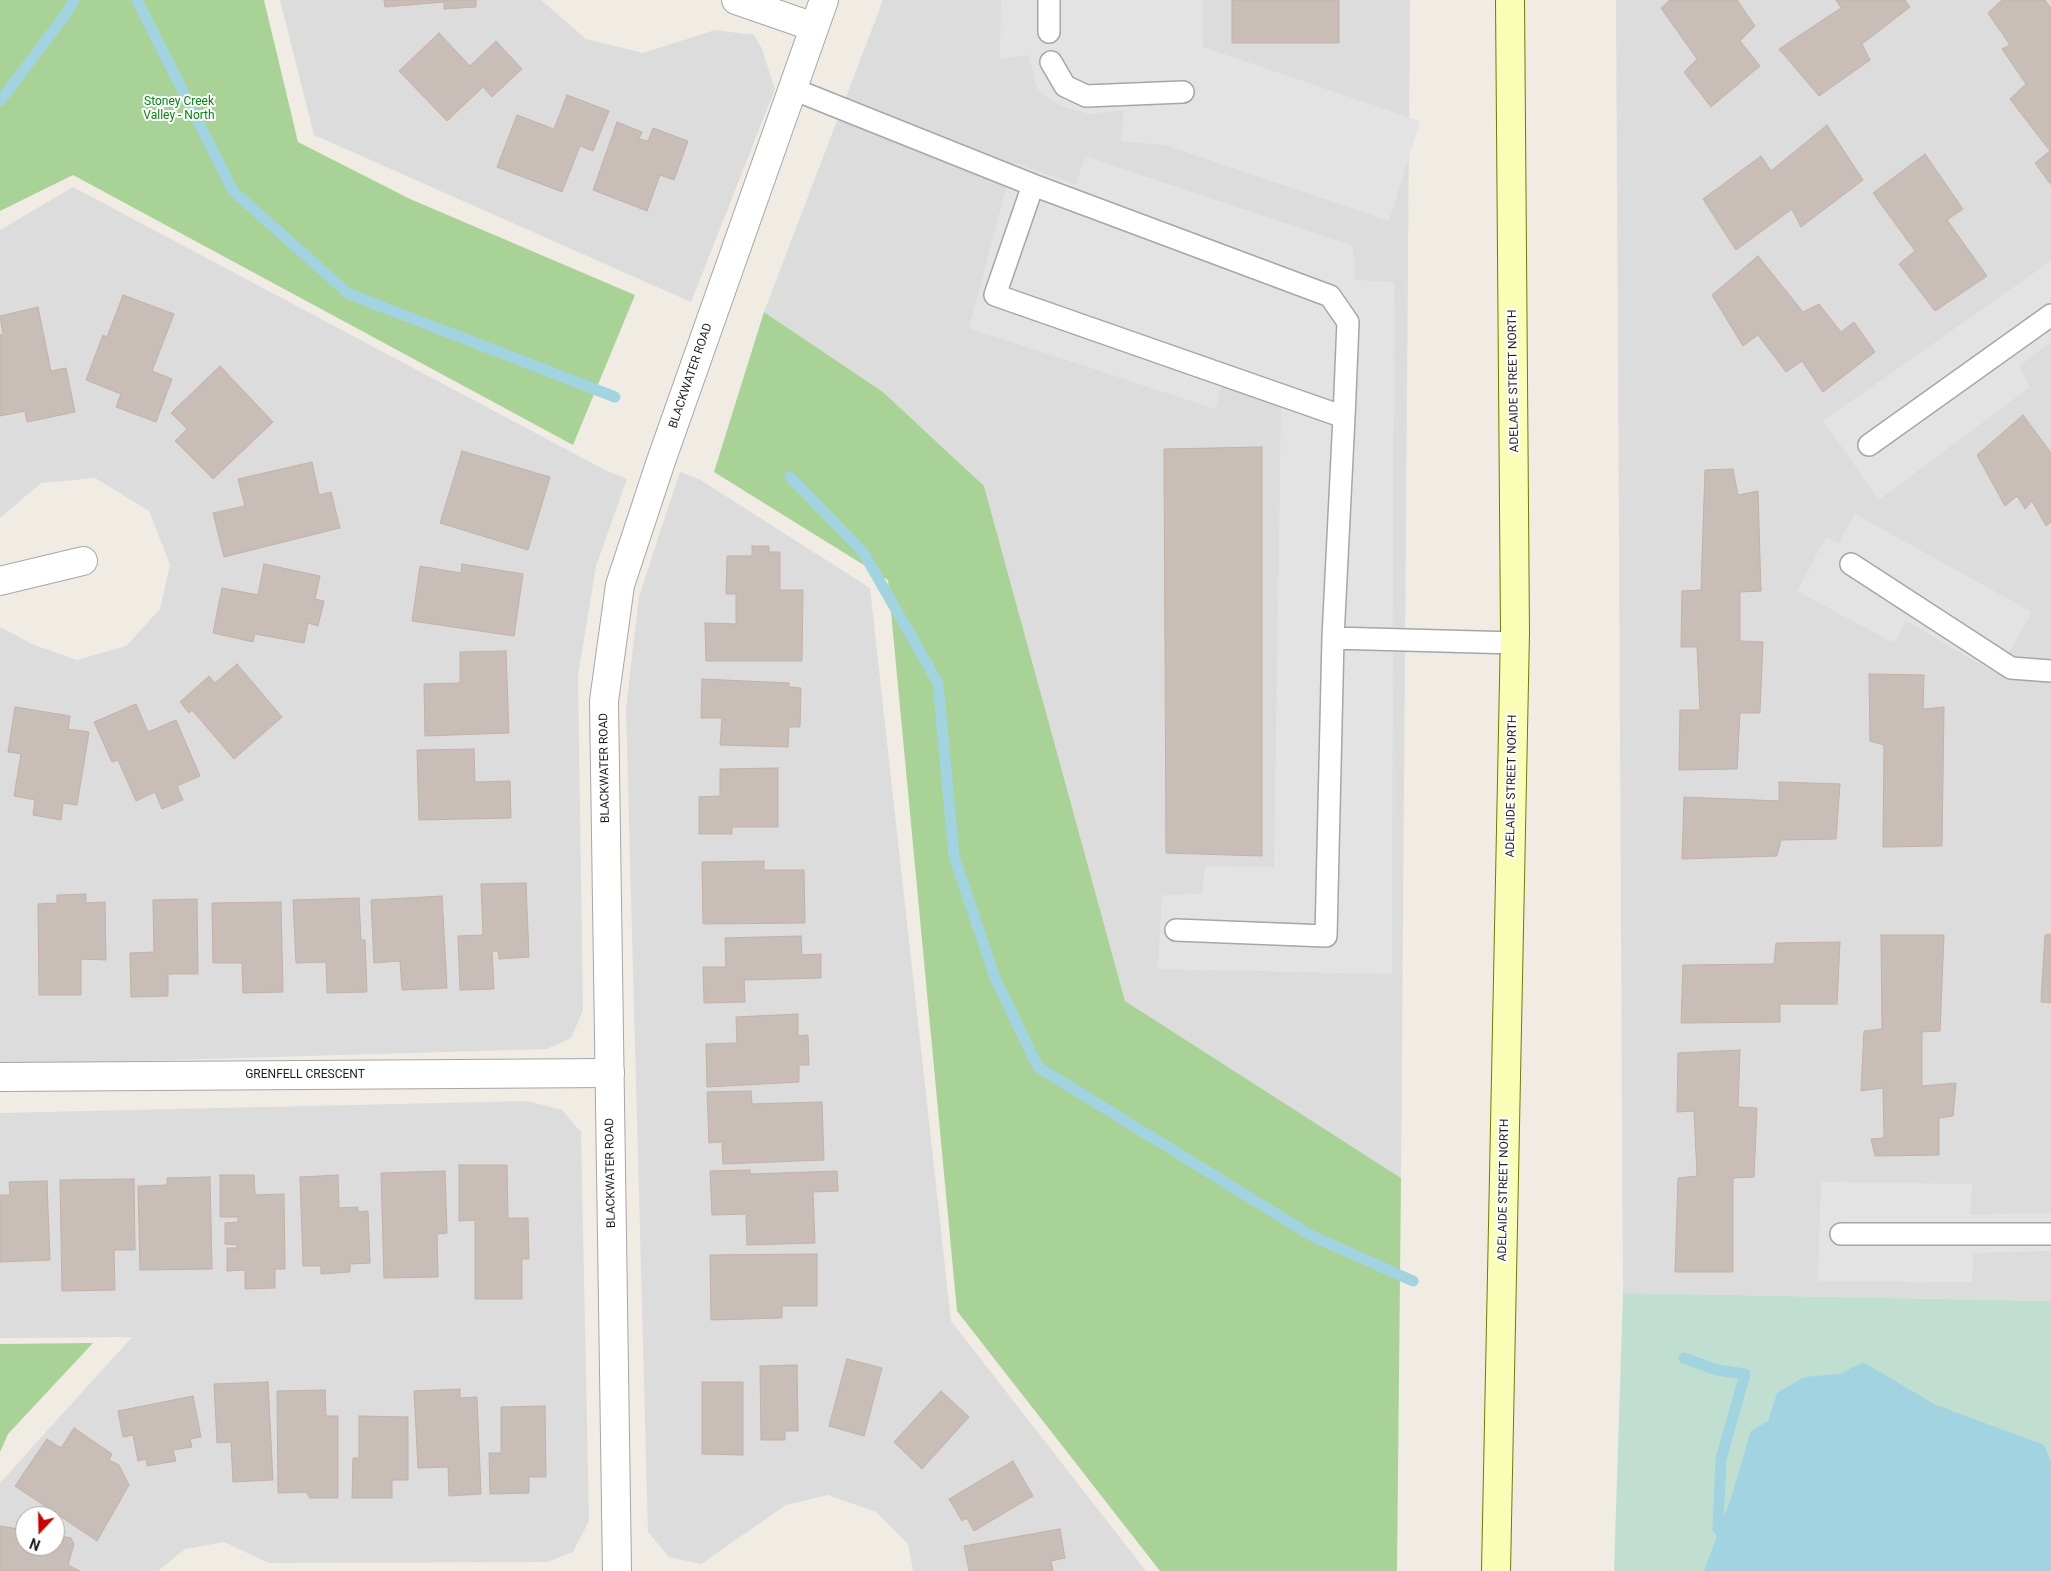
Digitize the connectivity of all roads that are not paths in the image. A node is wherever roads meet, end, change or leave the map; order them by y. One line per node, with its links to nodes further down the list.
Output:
1 (736, 0): 5 (street)
2 (824, 0): 5 (street, BLACKWATER ROAD)
3 (1049, 0): 6 (lane)
4 (1510, 0): 18 (main road, ADELAIDE STREET NORTH)
5 (814, 27): 8 (street, BLACKWATER ROAD)
6 (1049, 32)
7 (1050, 62): 9 (lane)
8 (793, 89): 10 (lane); 21 (street, BLACKWATER ROAD)
9 (1183, 92)
10 (1033, 185): 12 (lane); 12 (lane)
11 (2051, 316): 13 (lane)
12 (1344, 417): 17 (lane)
13 (1869, 445)
14 (83, 561): 16 (street)
15 (1851, 564): 19 (lane)
16 (0, 581)
17 (1333, 638): 18 (lane); 20 (lane)
18 (1515, 643): 26 (main road, ADELAIDE STREET NORTH)
19 (2051, 671)
20 (1176, 930)
21 (610, 1073): 22 (street, GRENFELL CRESCENT); 25 (street, BLACKWATER ROAD)
22 (0, 1077)
23 (1840, 1234): 24 (lane)
24 (2051, 1234)
25 (617, 1571)
26 (1496, 1571)

